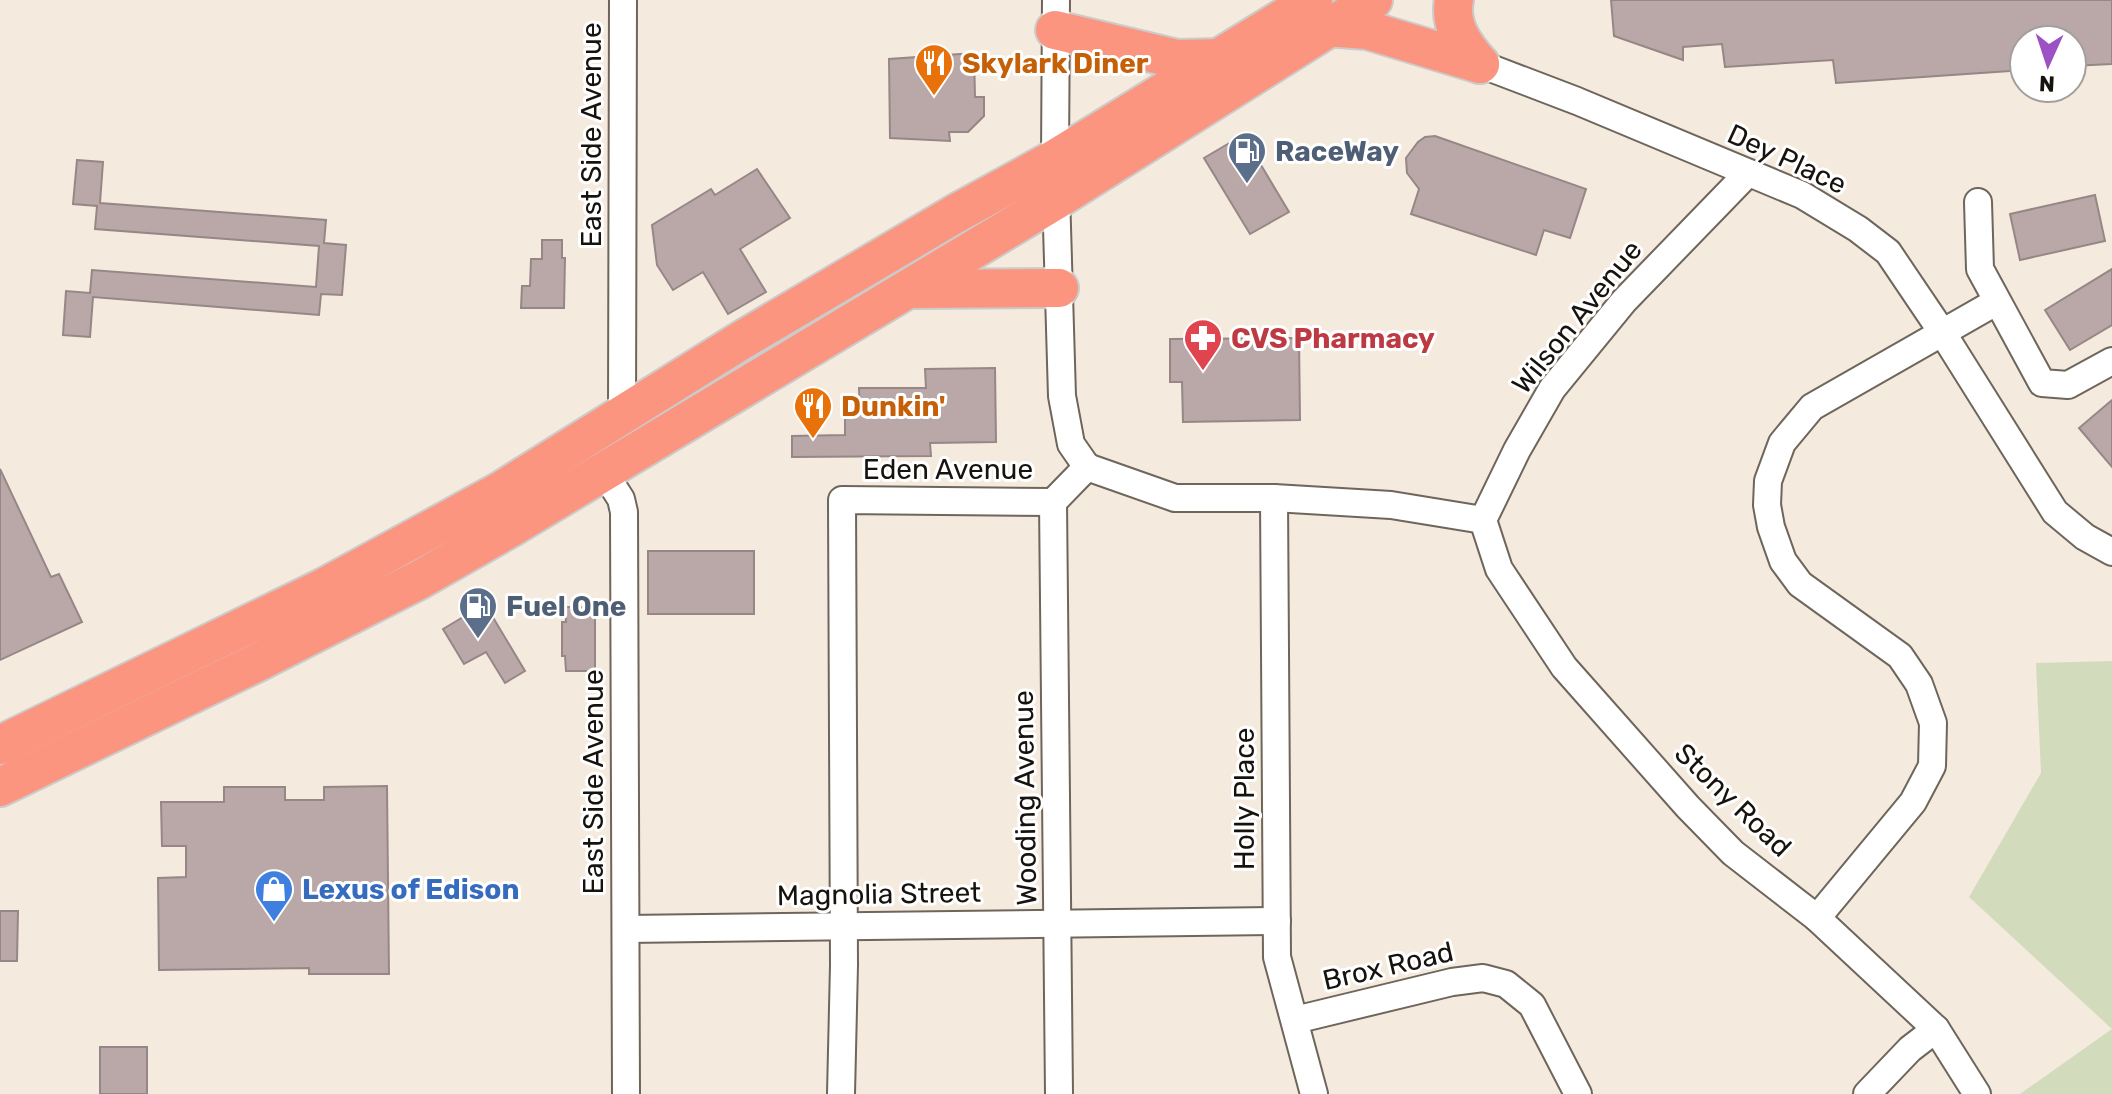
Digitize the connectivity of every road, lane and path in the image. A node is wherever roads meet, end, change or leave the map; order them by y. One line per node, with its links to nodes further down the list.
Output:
1 (623, 0): 17 (street, East Side Avenue)
2 (1373, 0): 4 (highway)
3 (1454, 0): 7 (highway)
4 (1319, 14): 6 (highway); 7 (highway); 10 (highway)
5 (1056, 15): 6 (highway); 8 (street)
6 (1222, 58): 8 (highway)
7 (1480, 64): 9 (street, Dey Place)
8 (1055, 159): 10 (street); 17 (highway)
9 (1748, 173): 15 (street, Dey Place); 22 (street, Wilson Avenue)
10 (1056, 200): 12 (street); 13 (highway)
11 (1978, 202): 14 (street)
12 (1059, 288): 13 (highway); 18 (street)
13 (907, 289): 19 (highway)
14 (1996, 302): 15 (street); 16 (street)
15 (1942, 332): 23 (street, Dey Place); 26 (street)
16 (2112, 361)
17 (622, 415): 24 (highway)
18 (1087, 467): 20 (street); 21 (street, Eden Avenue)
19 (605, 474): 25 (highway); 30 (street, East Side Avenue)
20 (1274, 498): 22 (street); 27 (street, Holly Place)
21 (1053, 502): 28 (street, Wooding Avenue); 29 (street, Eden Avenue)
22 (1483, 520): 26 (street, Stony Road)
23 (2112, 552)
24 (0, 745)
25 (0, 787)
26 (1817, 918): 32 (street, Stony Road)
27 (1277, 921): 28 (street, Magnolia Street); 31 (street, Holly Place)
28 (1059, 924): 29 (street, Magnolia Street); 35 (street, Wooding Avenue)
29 (844, 927): 30 (street, Magnolia Street); 34 (street, Eden Avenue)
30 (626, 929): 33 (street, East Side Avenue)
31 (1295, 1020): 36 (street, Holly Place); 37 (street, Brox Road)
32 (1936, 1029): 38 (street); 39 (street, Stony Road)
33 (626, 1094)
34 (841, 1094)
35 (1059, 1094)
36 (1314, 1094)
37 (1578, 1094)
38 (1867, 1094)
39 (1977, 1094)

